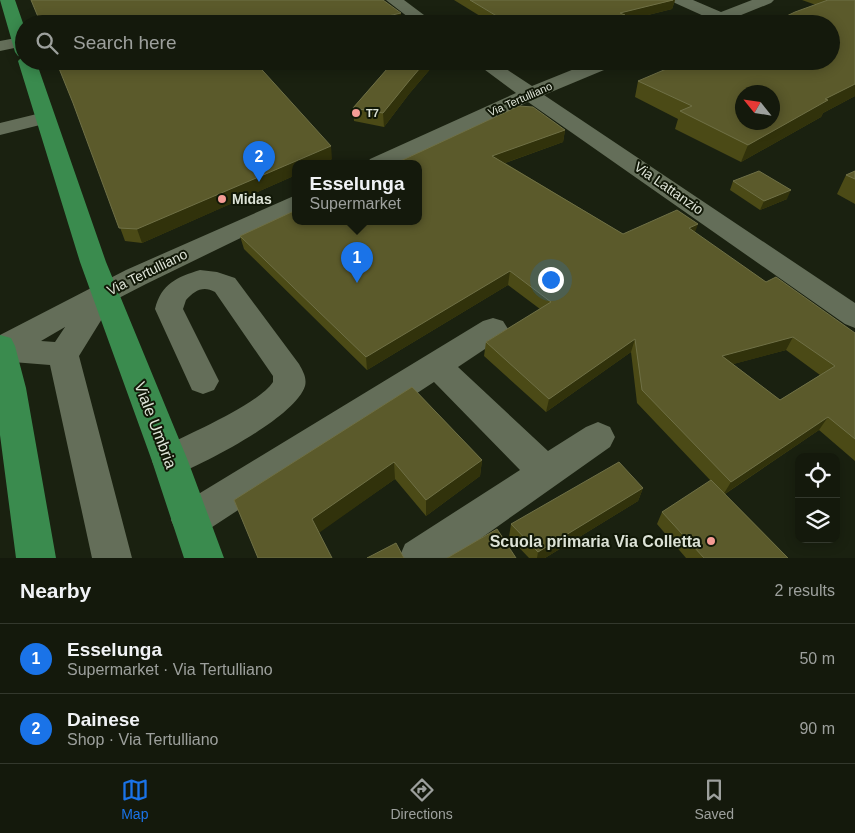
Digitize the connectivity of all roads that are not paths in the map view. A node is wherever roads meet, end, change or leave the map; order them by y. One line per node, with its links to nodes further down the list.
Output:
1 (7, 0): 8 (main road)
2 (394, 0): 5 (street)
3 (680, 0): 6 (street)
4 (766, 0): 7 (street)
5 (415, 15)
6 (713, 15)
7 (728, 15)
8 (15, 25)
9 (0, 46): 10 (street)
10 (15, 47)
11 (30, 70): 15 (main road, Viale Umbria)
12 (495, 70): 14 (street, Via Lattanzio)
13 (588, 70): 14 (street, Via Tertulliano)
14 (529, 94): 17 (street, Via Tertulliano); 20 (street, Via Lattanzio)
15 (45, 118): 16 (street); 19 (main road, Viale Umbria)
16 (0, 129)
17 (387, 160)
18 (292, 204): 19 (street, Via Tertulliano)
19 (104, 293): 22 (street, Via Tertulliano); 23 (street); 27 (main road, Viale Umbria)
20 (855, 317)
21 (493, 329): 24 (street)
22 (0, 348): 23 (street); 30 (main road)
23 (63, 355): 31 (street)
24 (436, 365): 28 (street); 29 (street)
25 (203, 381): 27 (street)
26 (598, 437): 28 (street)
27 (170, 461): 29 (main road, Viale Umbria)
28 (546, 472): 33 (street)
29 (190, 520): 32 (main road, Viale Umbria)
30 (36, 558)
31 (112, 558)
32 (204, 558)
33 (419, 558)

